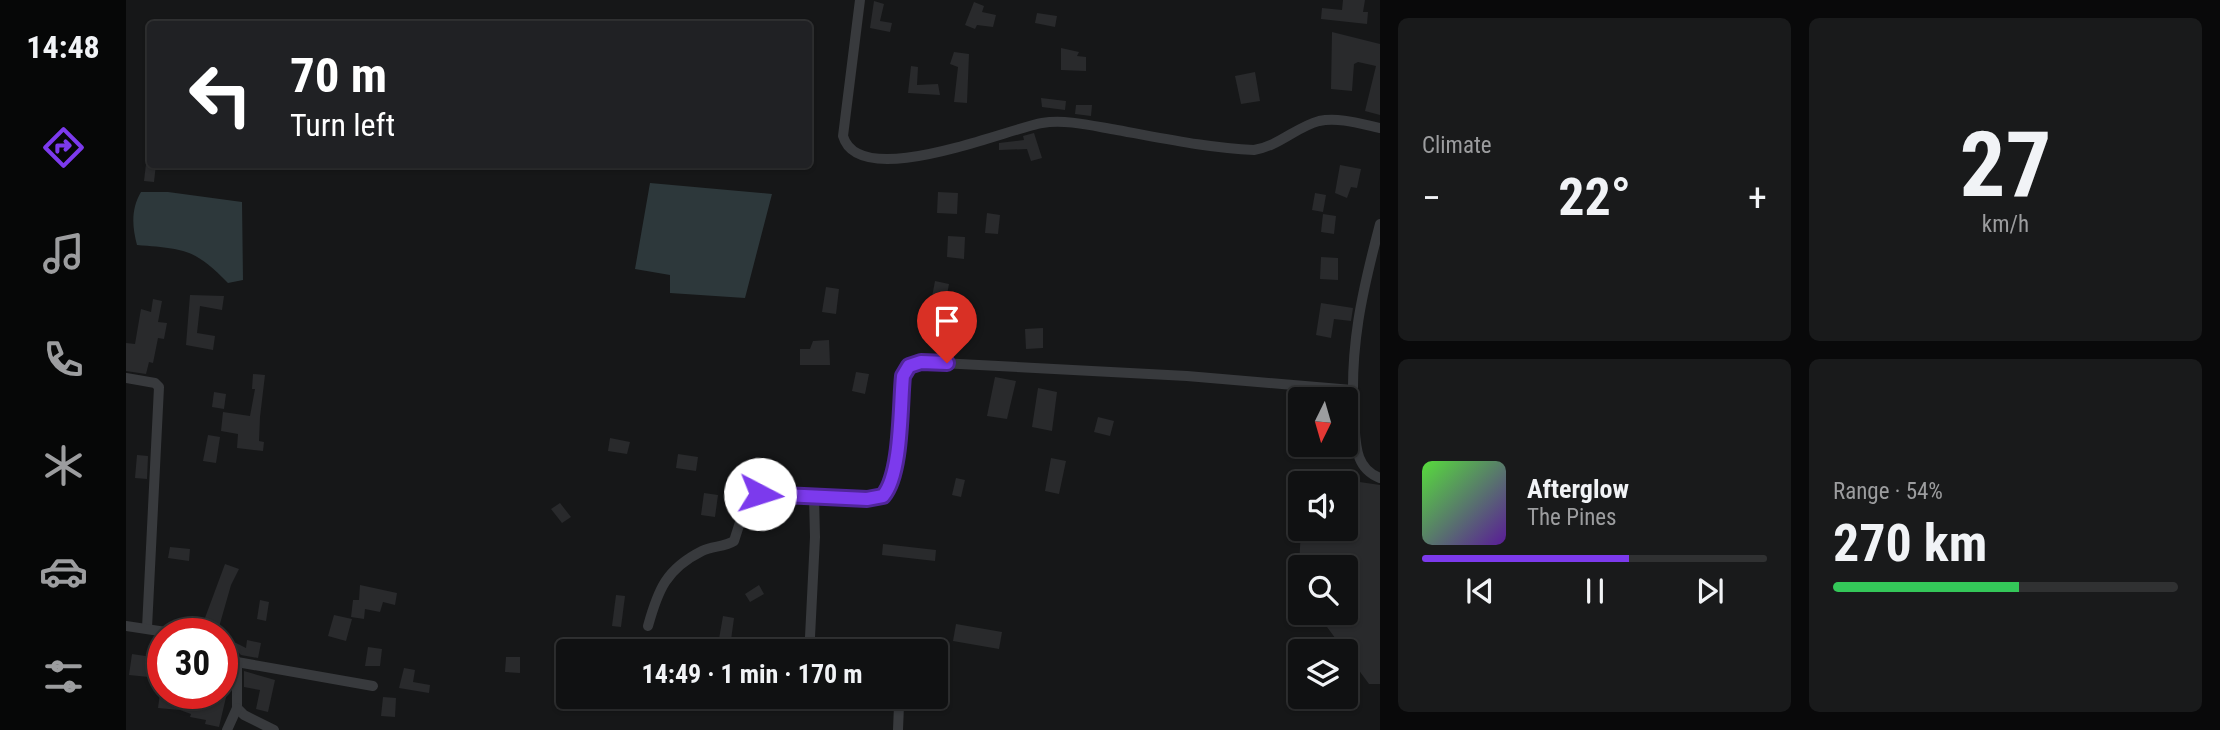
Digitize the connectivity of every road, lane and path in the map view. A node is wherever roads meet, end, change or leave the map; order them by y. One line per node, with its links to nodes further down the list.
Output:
1 (860, 0): 2 (street)
2 (1380, 128)
3 (1380, 224): 6 (street)
4 (126, 378): 10 (street)
5 (1317, 387): 9 (street)
6 (1352, 387)
7 (1358, 456): 8 (street)
8 (1380, 478)
9 (814, 497): 12 (street); 14 (street)
10 (147, 618)
11 (126, 626): 13 (street)
12 (648, 626)
13 (147, 628)
14 (810, 637)
15 (238, 662): 16 (street)
16 (373, 686)
17 (236, 709): 21 (street)
18 (238, 709): 20 (street)
19 (899, 709): 22 (street)
20 (270, 729)
21 (226, 730)
22 (898, 730)

